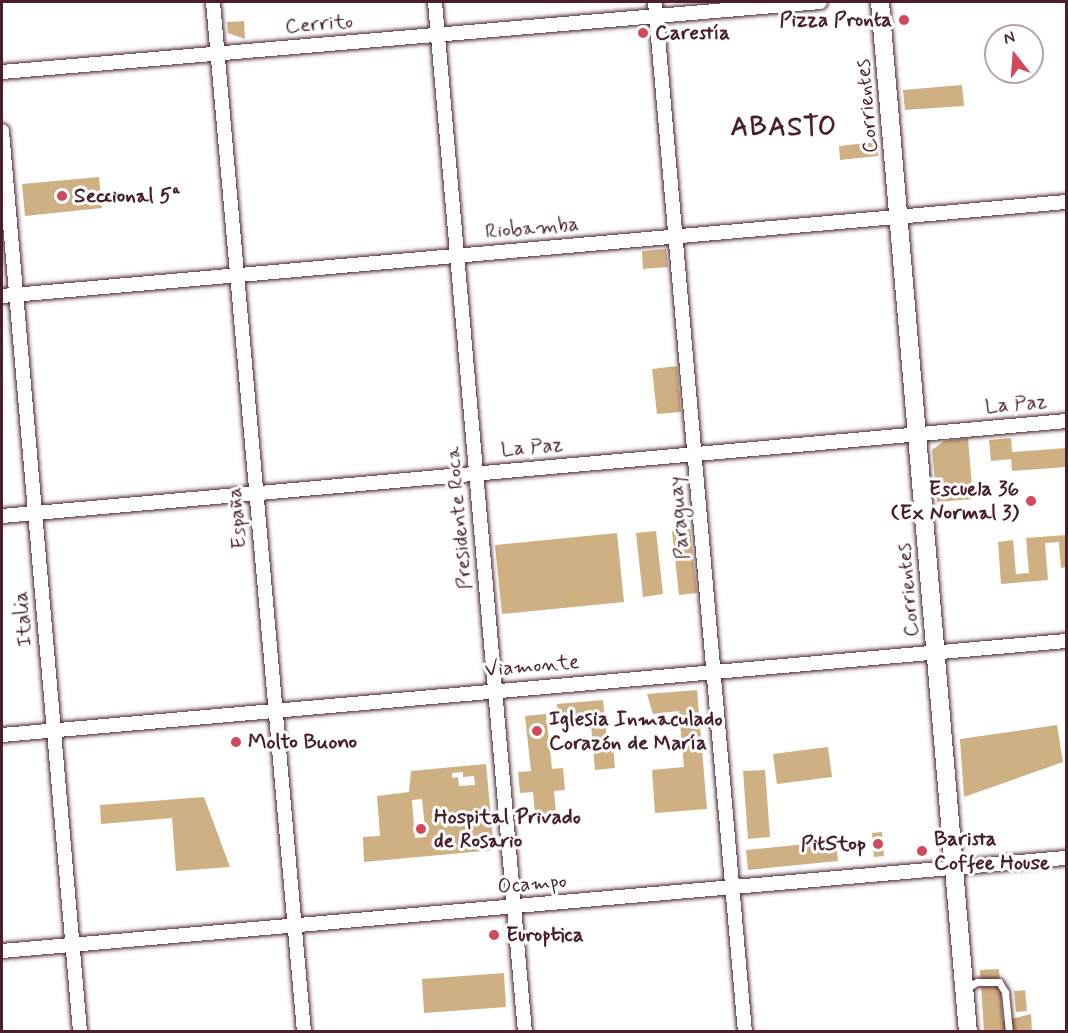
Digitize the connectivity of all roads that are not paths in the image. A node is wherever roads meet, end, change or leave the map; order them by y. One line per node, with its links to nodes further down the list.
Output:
1 (213, 2): 7 (street, España)
2 (435, 2): 6 (street, Presidente Roca)
3 (820, 2): 5 (street, Cerrito)
4 (880, 2): 11 (main road, Corrientes)
5 (656, 9): 6 (street, Cerrito); 12 (street, Paraguay)
6 (438, 35): 7 (street, Cerrito); 13 (street, Presidente Roca)
7 (218, 54): 8 (street, Cerrito); 14 (street, España)
8 (2, 72)
9 (2, 131): 15 (street, Italia)
10 (1066, 202): 11 (street, Riobamba)
11 (899, 217): 12 (street, Riobamba); 17 (main road, Corrientes)
12 (675, 237): 13 (street, Riobamba); 18 (street, Paraguay)
13 (457, 256): 14 (street, Riobamba); 19 (street, Presidente Roca)
14 (237, 275): 15 (street, Riobamba); 20 (street, España)
15 (9, 295): 21 (street, Italia)
16 (1066, 421): 17 (street, La Paz)
17 (917, 434): 18 (street, La Paz); 24 (main road, Corrientes)
18 (694, 454): 19 (street, La Paz); 25 (street, Paraguay)
19 (476, 473): 20 (street, La Paz); 26 (street, Presidente Roca)
20 (256, 493): 21 (street, La Paz); 27 (street, España)
21 (35, 513): 22 (street, La Paz); 28 (street, Italia)
22 (2, 516)
23 (1066, 641): 24 (street, Viamonte)
24 (936, 652): 25 (street, Viamonte); 31 (main road, Corrientes)
25 (713, 671): 26 (street, Viamonte); 32 (street, Paraguay)
26 (495, 691): 27 (street, Viamonte); 33 (street, Presidente Roca)
27 (275, 710): 28 (street, Viamonte); 34 (street, España)
28 (54, 730): 29 (street, Viamonte); 35 (street, Italia)
29 (2, 735)
30 (1066, 858): 31 (street, Ocampo)
31 (956, 867): 32 (street, Ocampo); 37 (main road, Corrientes)
32 (732, 887): 33 (street, Ocampo); 41 (street, Paraguay)
33 (514, 906): 34 (street, Ocampo); 40 (street, Presidente Roca)
34 (294, 926): 35 (street, Ocampo); 39 (street, España)
35 (73, 945): 36 (street, Ocampo); 38 (street, Italia)
36 (2, 951)
37 (965, 989): 42 (main road, Corrientes); 43 (lane)
38 (80, 1032)
39 (304, 1032)
40 (525, 1032)
41 (745, 1032)
42 (968, 1032)
43 (1009, 1032)

